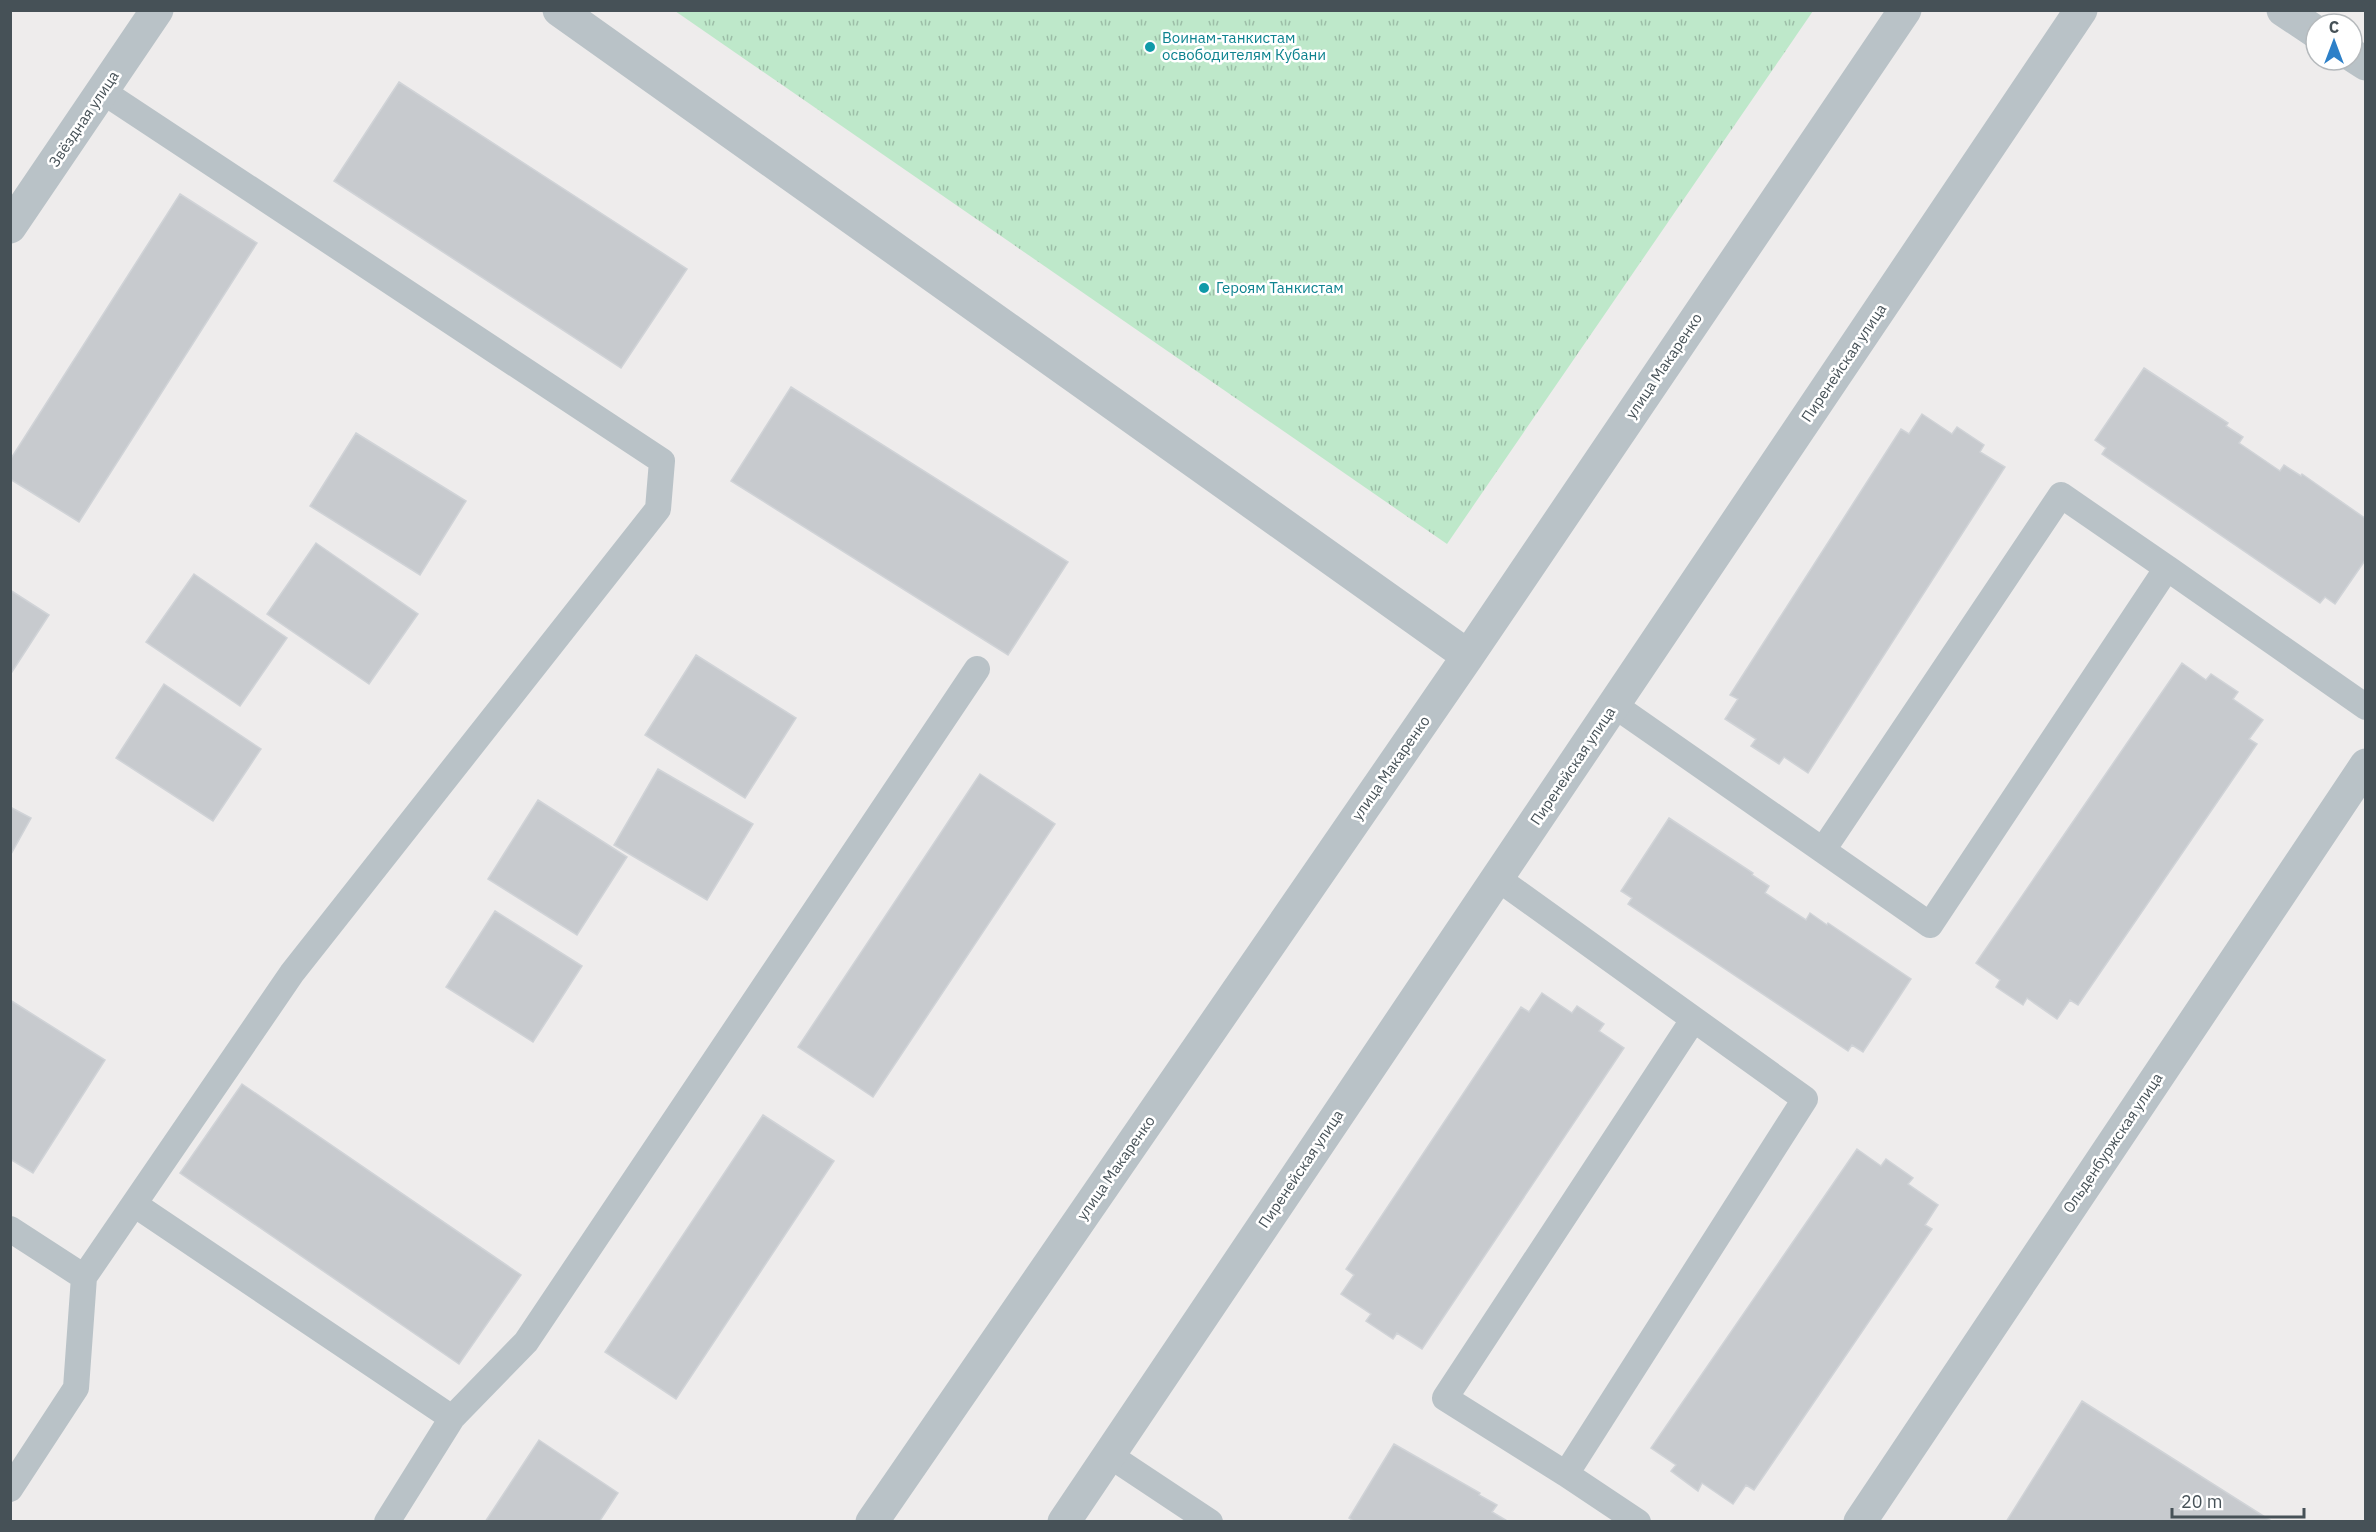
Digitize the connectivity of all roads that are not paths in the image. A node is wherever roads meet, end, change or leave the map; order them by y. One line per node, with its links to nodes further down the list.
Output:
1 (157, 10): 7 (street, Звёздная улица)
2 (559, 10): 10 (street)
3 (1905, 10): 10 (street, улица Макаренко)
4 (2081, 10): 12 (street, Пиренейская улица)
5 (2283, 10): 6 (street)
6 (2304, 24)
7 (102, 91): 8 (street, Звёздная улица); 18 (lane)
8 (10, 227)
9 (2167, 568): 13 (lane); 15 (lane); 15 (lane)
10 (1468, 656): 26 (street, улица Макаренко)
11 (977, 669): 21 (lane)
12 (1614, 705): 15 (lane); 16 (street, Пиренейская улица)
13 (2366, 707)
14 (2366, 765): 30 (street, Ольденбуржская улица)
15 (1823, 850)
16 (1497, 878): 17 (lane); 22 (street, Пиренейская улица)
17 (1693, 1020): 23 (lane); 23 (lane)
18 (134, 1204): 20 (lane); 21 (lane)
19 (10, 1228): 20 (lane)
20 (84, 1277): 24 (lane)
21 (452, 1418): 25 (lane)
22 (1109, 1455): 27 (street, Пиренейская улица); 28 (lane)
23 (1566, 1474): 29 (lane)
24 (10, 1489)
25 (387, 1521)
26 (872, 1521)
27 (1064, 1521)
28 (1210, 1521)
29 (1638, 1521)
30 (1860, 1521)

